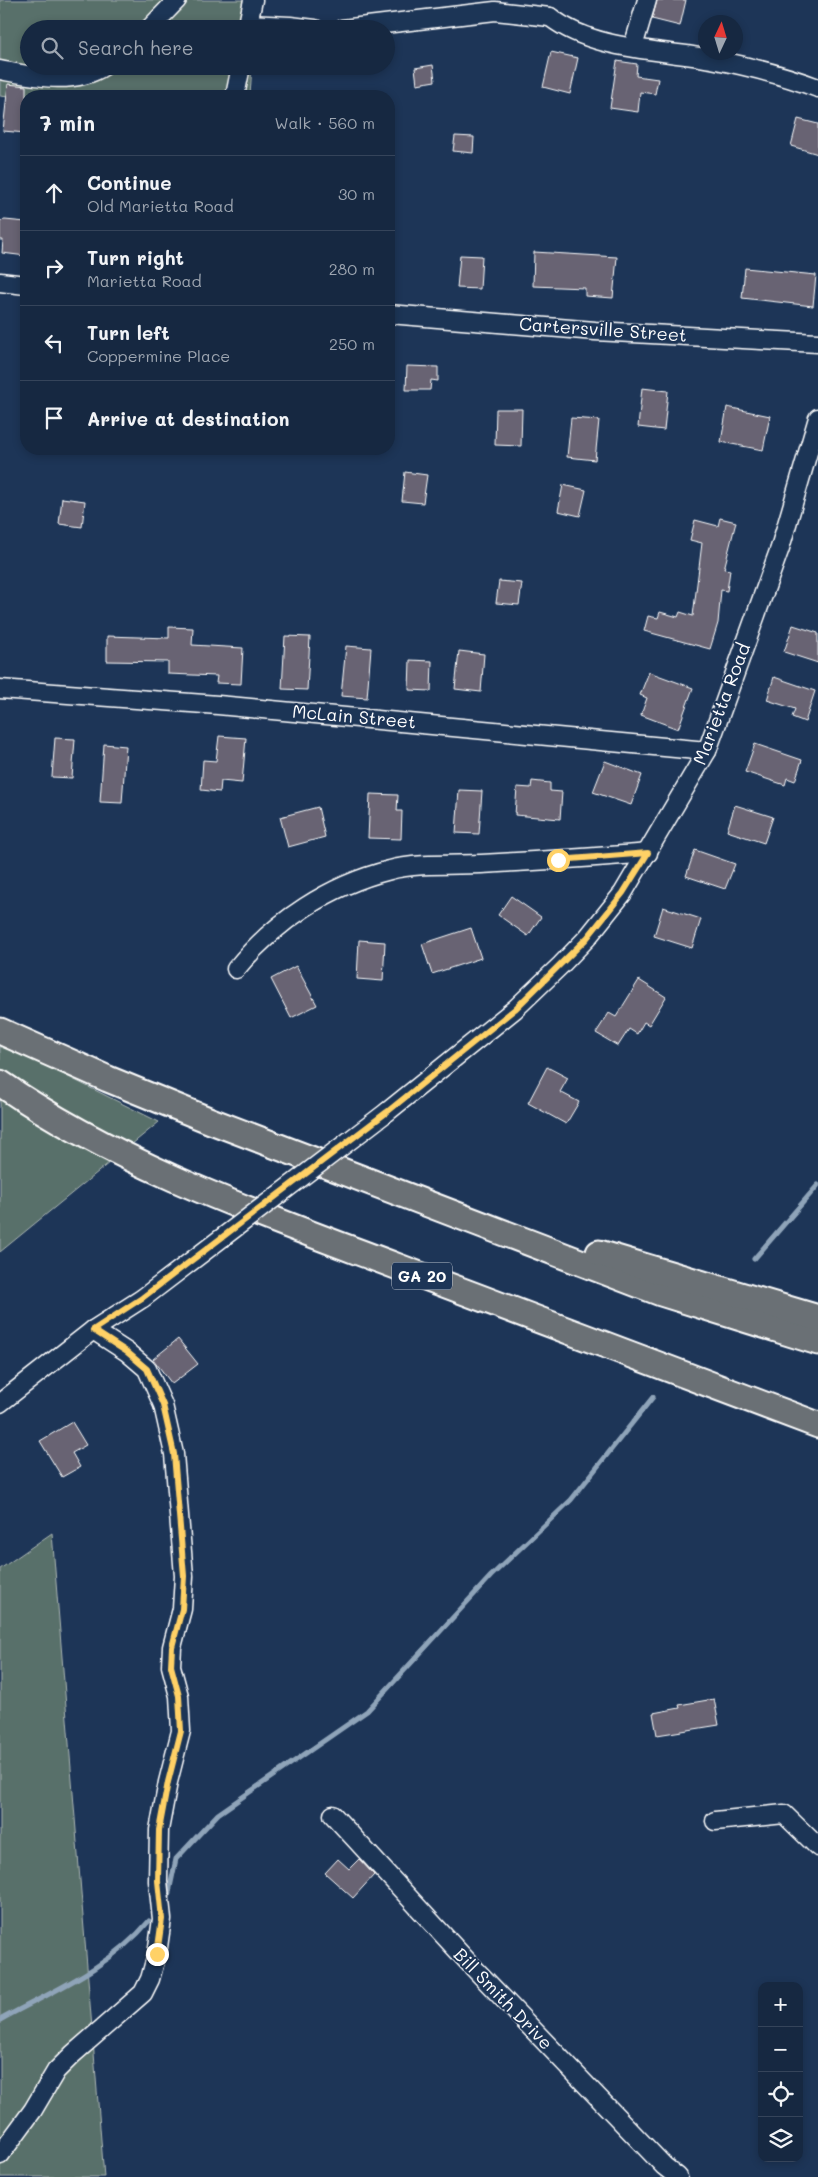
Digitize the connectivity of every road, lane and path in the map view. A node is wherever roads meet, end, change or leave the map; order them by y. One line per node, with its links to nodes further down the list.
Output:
1 (177, 0): 5 (street)
2 (253, 0): 6 (street)
3 (647, 0): 8 (street)
4 (548, 8): 7 (street); 8 (street)
5 (157, 20)
6 (249, 20)
7 (395, 23)
8 (633, 47): 14 (street)
9 (0, 70): 10 (street)
10 (20, 74)
11 (28, 75): 12 (street)
12 (81, 75)
13 (240, 75): 15 (street)
14 (818, 88)
15 (237, 90)
16 (0, 282): 17 (street)
17 (20, 284)
18 (395, 314): 19 (street, Cartersville Street)
19 (818, 343)
20 (818, 418): 22 (street, Marietta Road)
21 (0, 689): 22 (street, McLain Street)
22 (708, 751): 23 (street, Marietta Road)
23 (648, 853): 24 (street); 29 (street, Marietta Road, bridge)
24 (236, 969)
25 (0, 1031): 27 (highway)
26 (0, 1083): 32 (highway, GA 20)
27 (382, 1185): 28 (highway); 30 (highway)
28 (818, 1318)
29 (93, 1330): 31 (street, Marietta Road); 36 (street)
30 (818, 1342)
31 (0, 1403)
32 (818, 1424)
33 (333, 1815): 37 (street, Bill Smith Drive)
34 (715, 1821): 35 (street)
35 (818, 1847)
36 (0, 2154)
37 (678, 2177)

